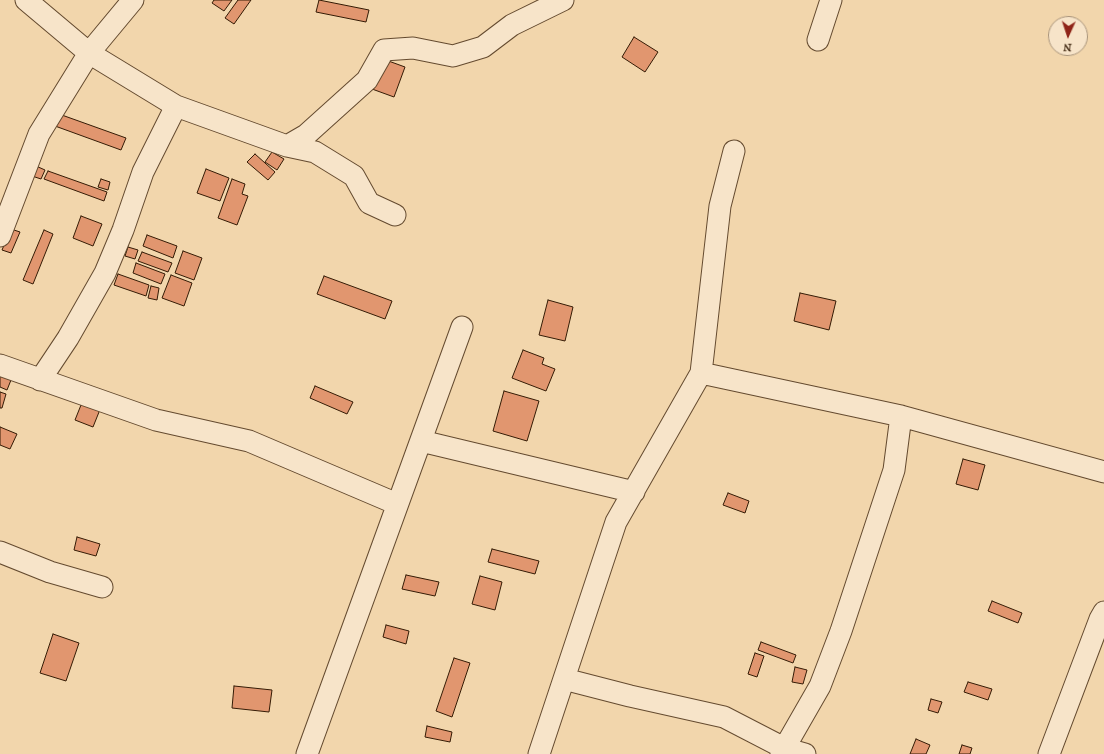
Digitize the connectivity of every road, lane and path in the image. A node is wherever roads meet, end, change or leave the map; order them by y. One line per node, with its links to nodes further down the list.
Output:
1 (26, 0): 6 (street)
2 (134, 0): 6 (street)
3 (563, 0): 8 (street)
4 (831, 0): 5 (street)
5 (818, 40)
6 (89, 53): 7 (street); 11 (street)
7 (176, 106): 8 (street); 15 (street)
8 (287, 146): 10 (street)
9 (734, 151): 14 (street)
10 (395, 215)
11 (0, 236)
12 (462, 327): 17 (street)
13 (0, 365): 15 (street)
14 (701, 373): 16 (street); 19 (street)
15 (40, 380): 20 (street)
16 (900, 416): 18 (street); 25 (street)
17 (421, 441): 19 (street); 20 (street)
18 (1104, 472)
19 (634, 492): 24 (street)
20 (397, 504): 26 (street)
21 (0, 552): 22 (street)
22 (102, 587)
23 (1104, 612): 29 (street)
24 (564, 679): 25 (street); 27 (street)
25 (783, 751): 28 (street)
26 (307, 754)
27 (539, 754)
28 (805, 754)
29 (1049, 754)

